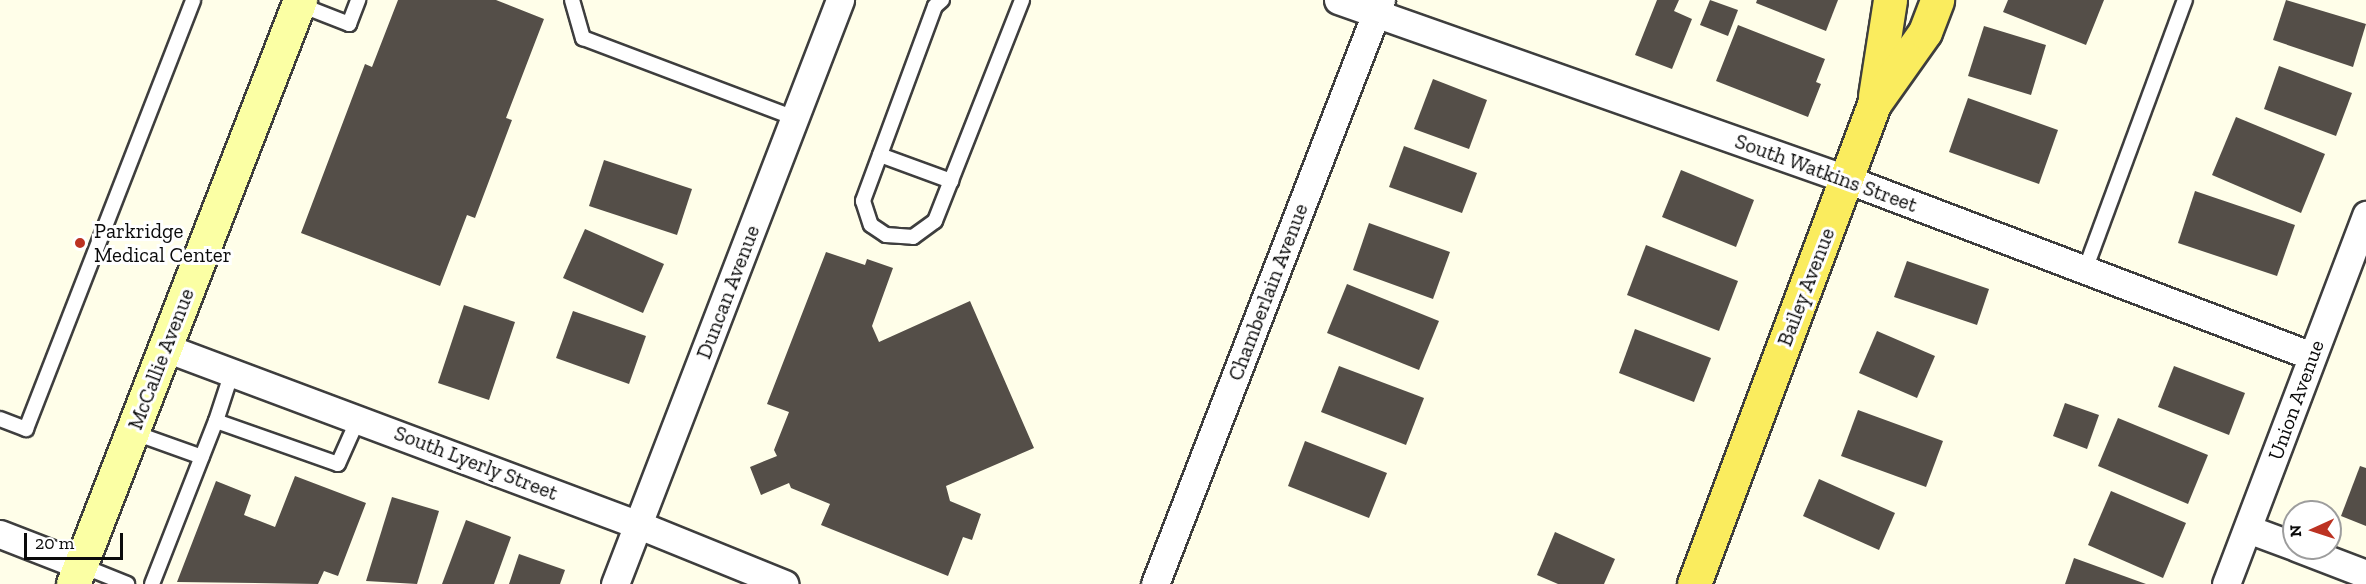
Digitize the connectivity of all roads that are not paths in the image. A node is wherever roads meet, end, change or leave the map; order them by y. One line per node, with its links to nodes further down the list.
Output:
1 (193, 0): 23 (lane)
2 (358, 0): 11 (lane)
3 (572, 0): 14 (lane)
4 (840, 0): 14 (street, Duncan Avenue)
5 (942, 0): 15 (lane)
6 (1023, 0): 17 (lane)
7 (1338, 0): 12 (street, South Watkins Street)
8 (1890, 0): 13 (main road)
9 (1937, 0): 13 (main road, Bailey Avenue)
10 (2185, 0): 19 (lane)
11 (299, 2): 20 (main road, McCallie Avenue)
12 (1378, 8): 16 (street, South Watkins Street); 39 (street, Chamberlain Avenue)
13 (1874, 104): 16 (main road, Bailey Avenue)
14 (795, 118): 28 (street, Duncan Avenue)
15 (880, 155): 17 (lane); 17 (lane)
16 (1846, 179): 19 (street, South Watkins Street); 40 (main road, Bailey Avenue)
17 (951, 180)
18 (2366, 215): 21 (street, Union Avenue)
19 (2085, 270): 21 (street, South Watkins Street)
20 (166, 348): 22 (street, South Lyerly Street); 26 (main road, McCallie Avenue)
21 (2311, 356): 29 (street, Union Avenue)
22 (232, 372): 24 (street, South Lyerly Street); 25 (lane)
23 (0, 419)
24 (358, 419): 25 (lane); 28 (street, South Lyerly Street)
25 (216, 421): 27 (lane)
26 (132, 432): 27 (lane); 33 (main road, McCallie Avenue)
27 (202, 457): 36 (lane)
28 (639, 525): 37 (street, Duncan Avenue); 38 (street, South Lyerly Street)
29 (2248, 529): 31 (street); 41 (street, Union Avenue)
30 (0, 534): 33 (street)
31 (2282, 542)
32 (2330, 560): 34 (street)
33 (76, 574): 35 (lane)
34 (2366, 574)
35 (128, 584)
36 (152, 584)
37 (615, 584)
38 (784, 584)
39 (1155, 584)
40 (1694, 584)
41 (2226, 584)

